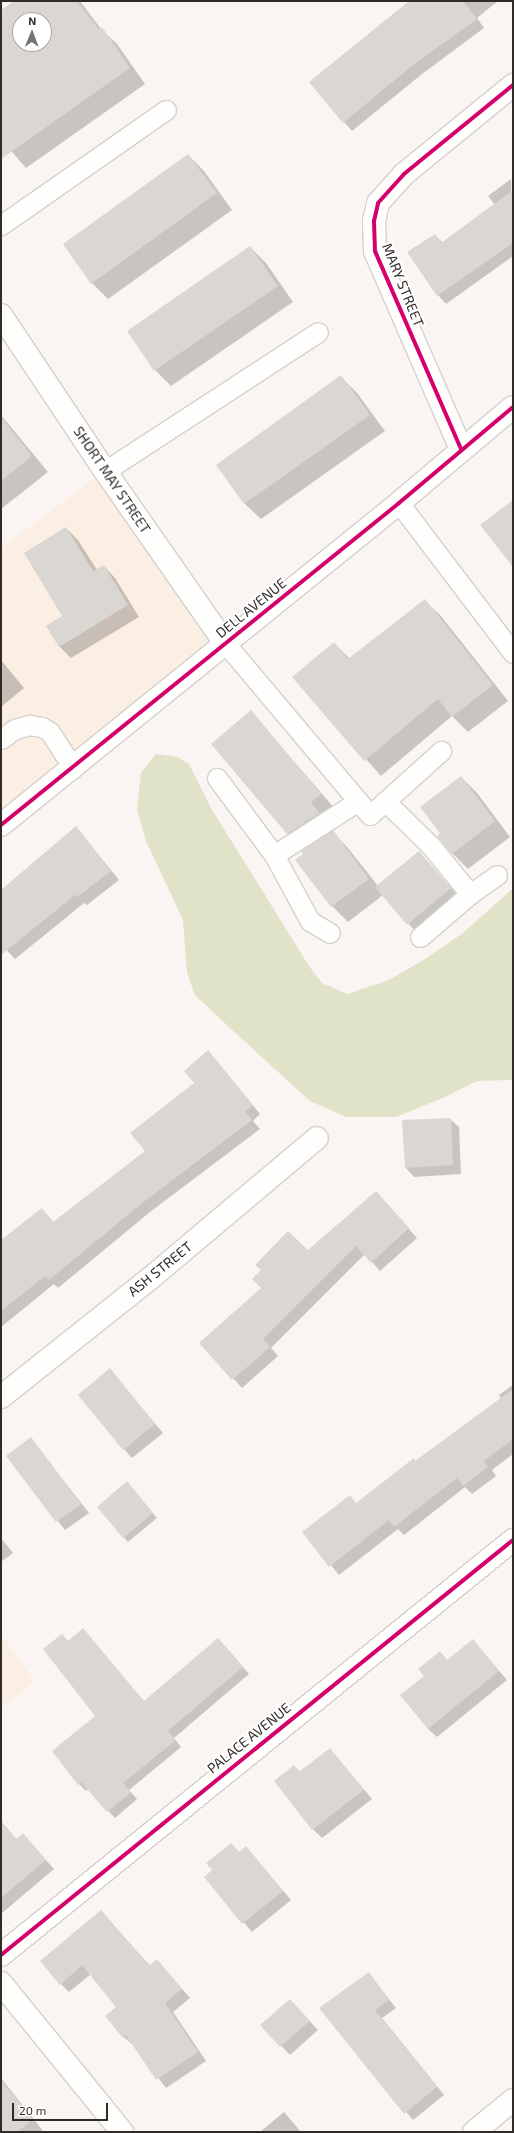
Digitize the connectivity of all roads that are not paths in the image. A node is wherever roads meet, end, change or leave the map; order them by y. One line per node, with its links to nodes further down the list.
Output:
1 (513, 86): 7 (street, MARY STREET)
2 (166, 110): 3 (lane)
3 (1, 225)
4 (1, 315): 8 (street, SHORT MAY STREET)
5 (318, 332): 8 (lane)
6 (513, 407): 7 (street, DELL AVENUE)
7 (461, 449): 9 (street, DELL AVENUE)
8 (105, 471): 10 (street, SHORT MAY STREET)
9 (398, 503): 10 (street, DELL AVENUE); 11 (lane)
10 (225, 643): 14 (street, DELL AVENUE); 16 (lane)
11 (513, 653)
12 (1, 739): 14 (lane)
13 (441, 751): 17 (lane)
14 (73, 768): 18 (street, DELL AVENUE)
15 (217, 778): 19 (lane)
16 (358, 801): 17 (lane); 19 (lane)
17 (385, 801): 21 (lane)
18 (1, 825)
19 (274, 855): 22 (lane)
20 (497, 875): 21 (lane)
21 (470, 894): 23 (lane)
22 (330, 932)
23 (420, 937)
24 (317, 1138): 25 (street, ASH STREET)
25 (1, 1397)
26 (513, 1540): 27 (street, PALACE AVENUE)
27 (1, 1955)
28 (1, 1983): 30 (street)
29 (513, 2100): 31 (street)
30 (122, 2132)
31 (474, 2132)

